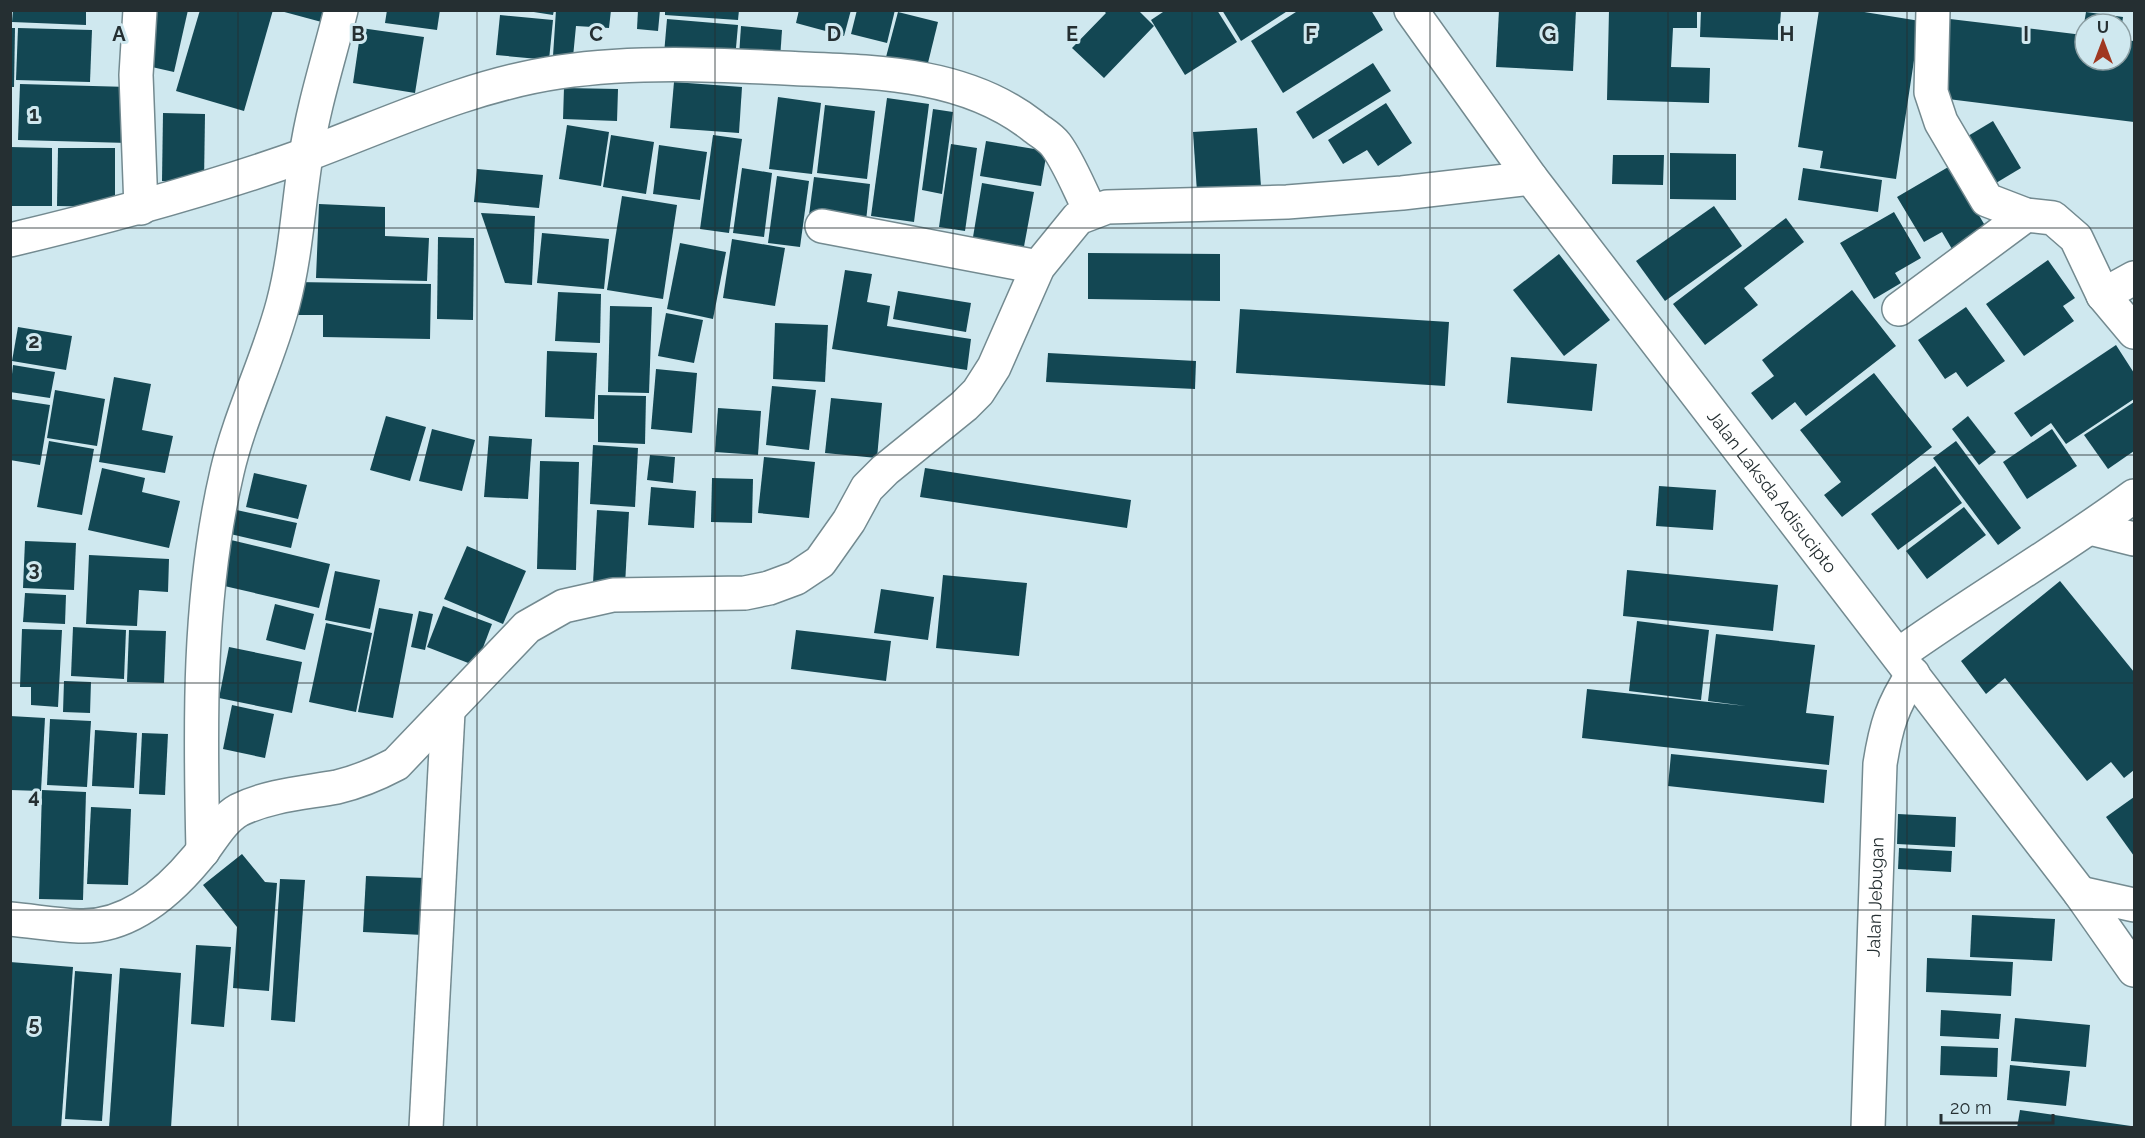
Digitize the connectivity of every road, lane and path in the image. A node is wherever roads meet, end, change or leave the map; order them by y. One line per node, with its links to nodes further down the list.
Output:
1 (140, 10): 7 (street)
2 (341, 10): 5 (street)
3 (1411, 10): 6 (street, Jalan Laksda Adisucipto)
4 (1933, 10): 9 (street)
5 (306, 155): 7 (street); 8 (street); 22 (street)
6 (1531, 178): 8 (street); 20 (street, Jalan Laksda Adisucipto)
7 (141, 208): 11 (street)
8 (1091, 212): 12 (street)
9 (2026, 215): 14 (street); 15 (street)
10 (822, 226): 12 (street)
11 (10, 240)
12 (1038, 267): 21 (street)
13 (2134, 278): 14 (street)
14 (2103, 295): 16 (street)
15 (1899, 309)
16 (2134, 332)
17 (2134, 496): 18 (street)
18 (2090, 528): 19 (street); 20 (street)
19 (2134, 539)
20 (1905, 665): 23 (street, Jalan Laksda Adisucipto); 28 (street, Jalan Jebugan)
21 (448, 712): 22 (street); 27 (street)
22 (203, 851): 25 (street)
23 (2080, 894): 24 (street); 26 (street, Jalan Laksda Adisucipto)
24 (2134, 905)
25 (10, 919)
26 (2134, 970)
27 (426, 1128)
28 (1868, 1128)

